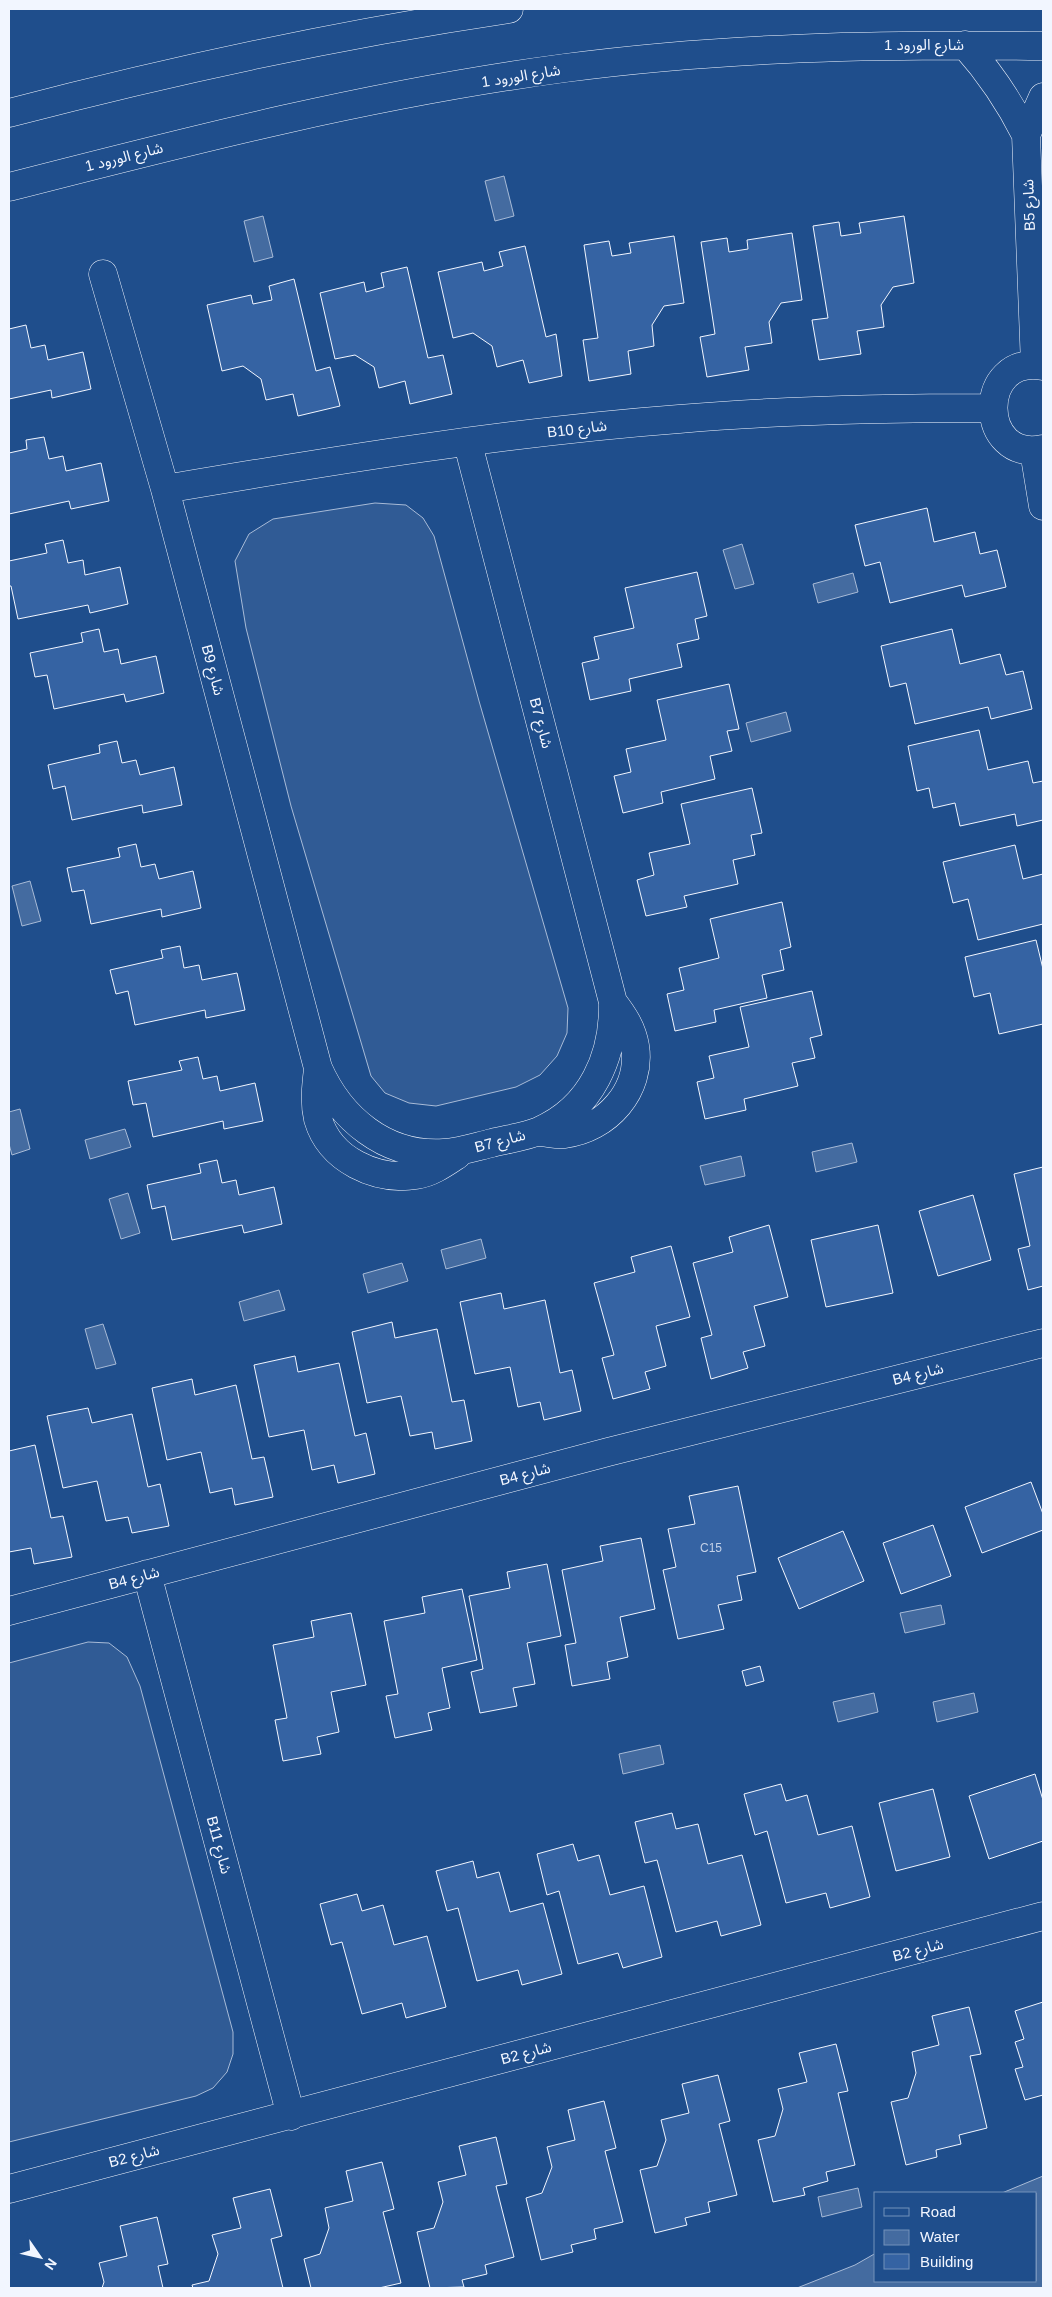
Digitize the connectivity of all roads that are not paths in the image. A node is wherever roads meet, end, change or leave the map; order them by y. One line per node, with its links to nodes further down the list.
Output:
1 (509, 9): 5 (street)
2 (964, 45): 3 (street, شارع الورود 1); 6 (street, B5 شارع); 7 (street, شارع الورود 1)
3 (1043, 46)
4 (1043, 97): 6 (street, B5 شارع)
5 (9, 113)
6 (1026, 135): 9 (street, B5 شارع)
7 (9, 187)
8 (103, 274): 13 (street, B9 شارع)
9 (1039, 365): 10 (street)
10 (992, 408): 11 (street, B10 شارع); 12 (street)
11 (468, 444): 13 (street, B10 شارع); 15 (street, B7 شارع)
12 (1039, 450): 14 (street)
13 (165, 489): 15 (street, B9 شارع)
14 (1043, 506)
15 (462, 1152)
16 (1043, 1343): 17 (street, B4 شارع)
17 (147, 1574): 18 (street, B4 شارع); 20 (street, B11 شارع)
18 (9, 1611)
19 (1043, 1916): 20 (street, B2 شارع)
20 (291, 2116): 21 (street, B2 شارع)
21 (9, 2190)

